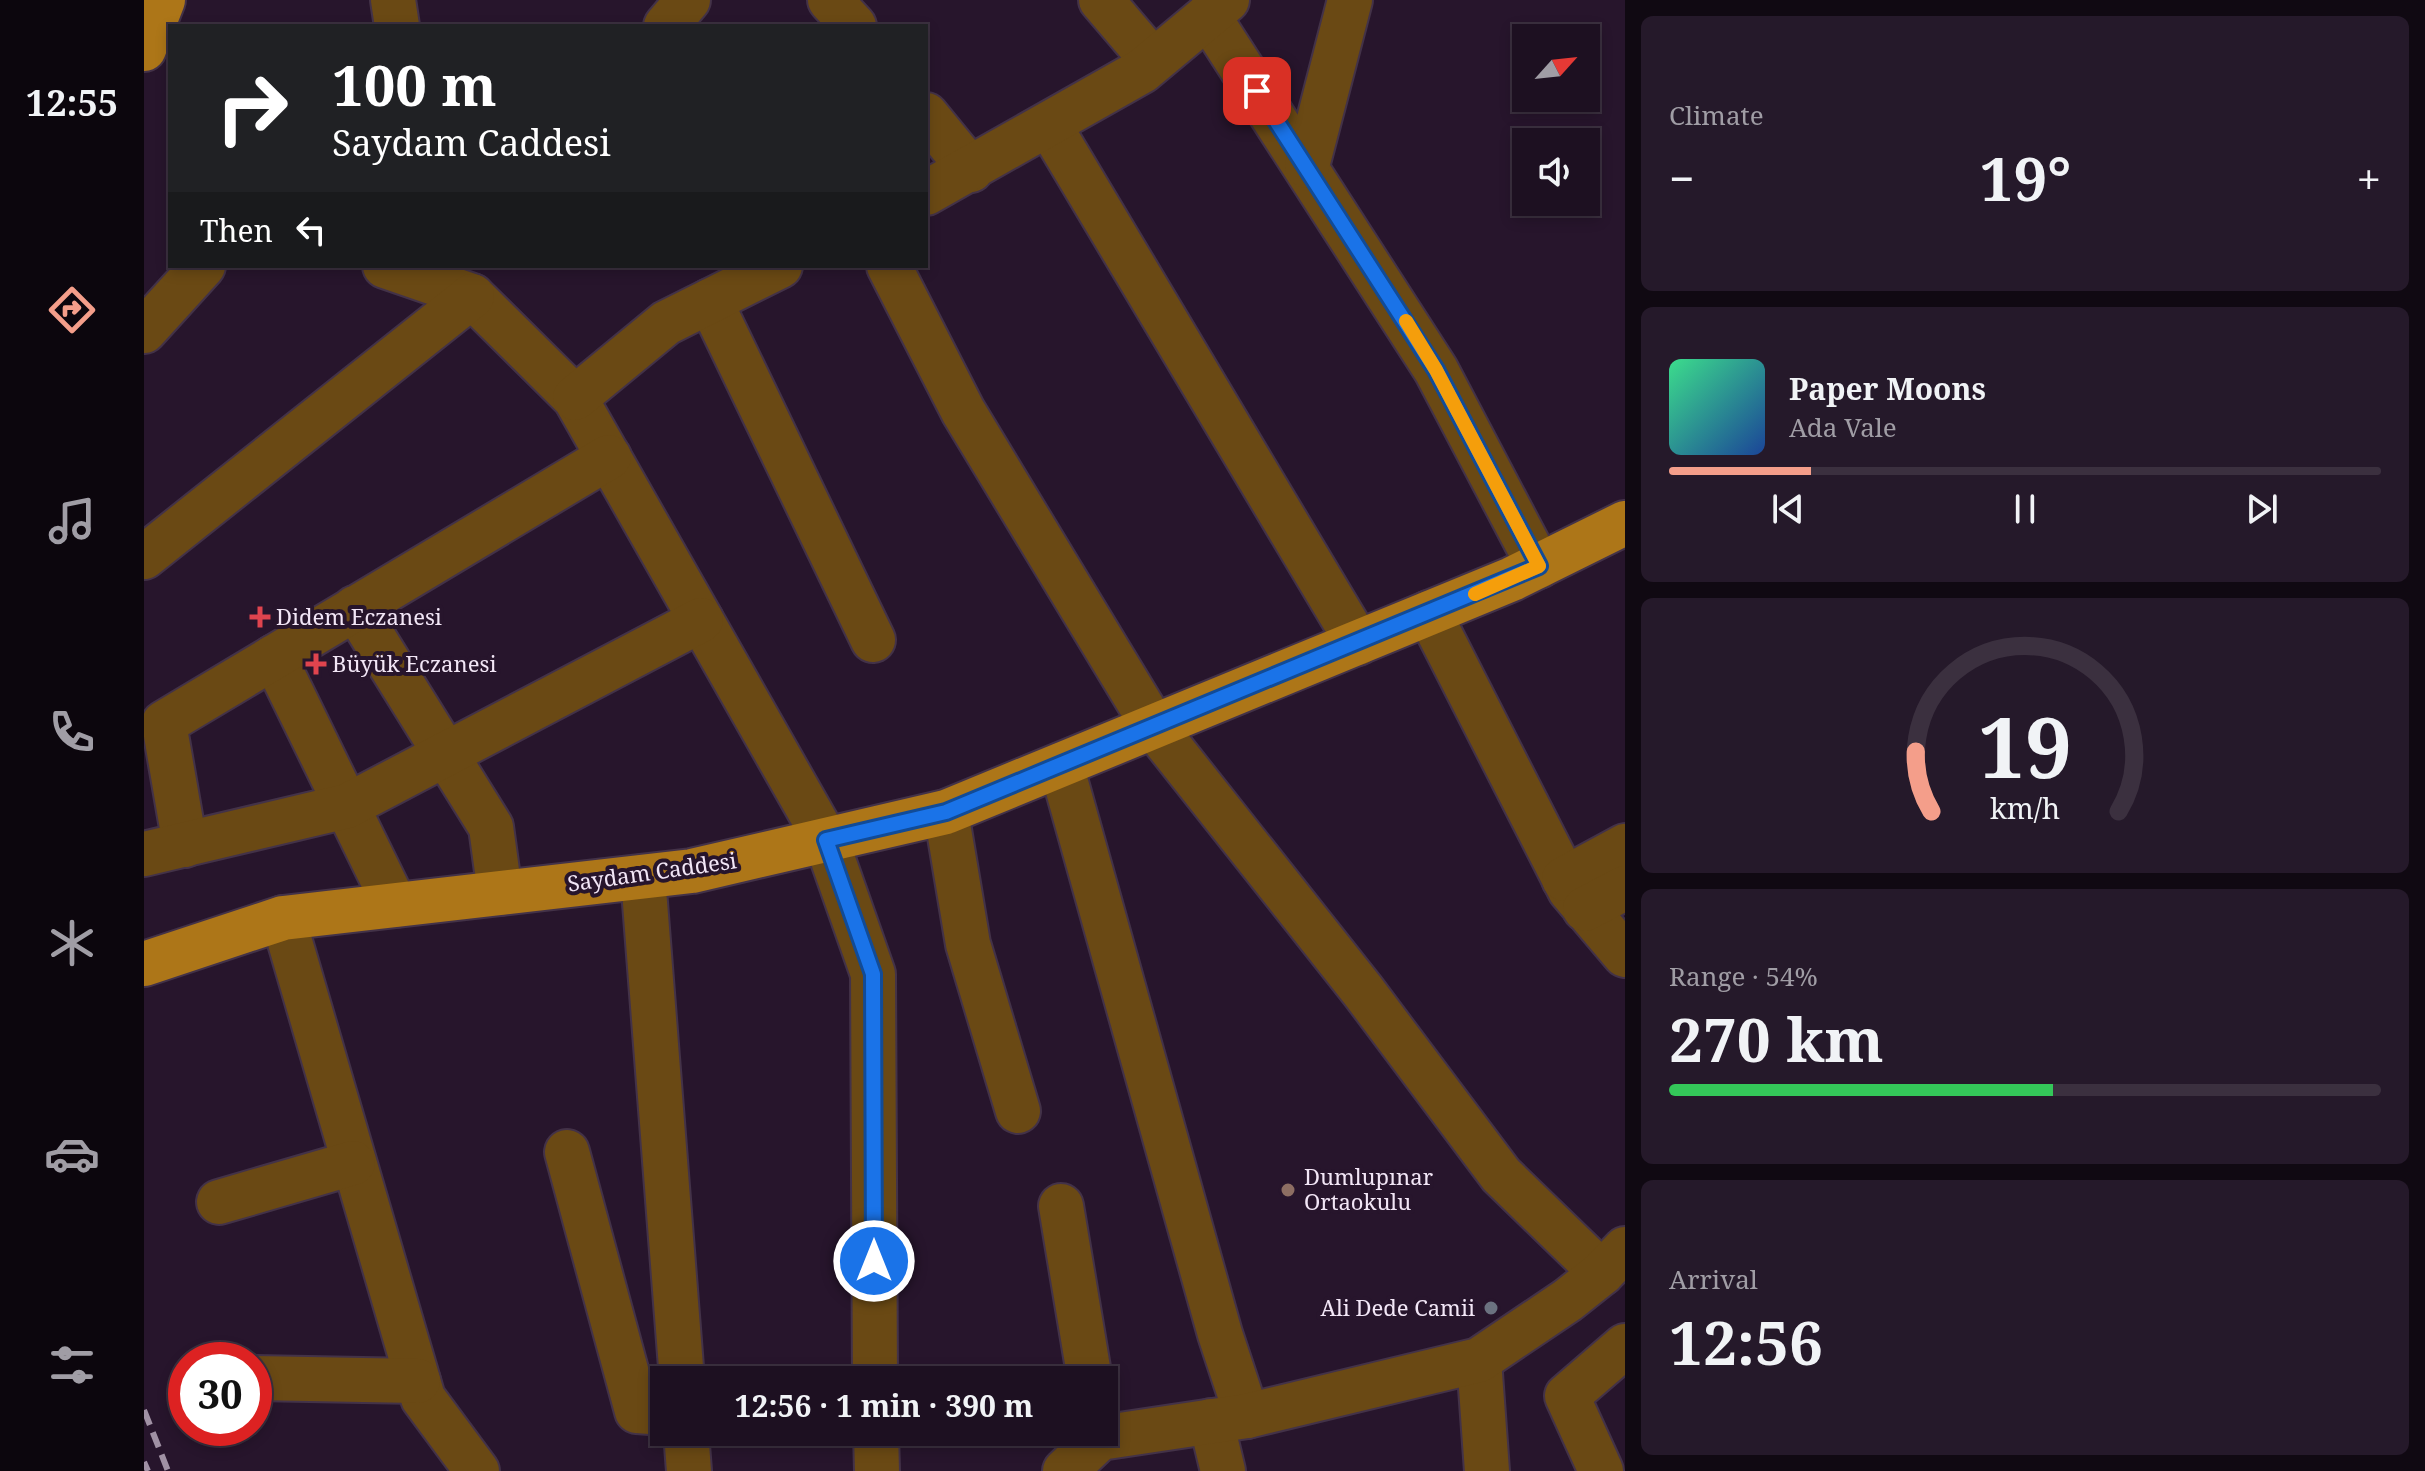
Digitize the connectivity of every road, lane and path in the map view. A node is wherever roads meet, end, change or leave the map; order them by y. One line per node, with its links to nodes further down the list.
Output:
1 (163, 0): 8 (street); 12 (main road)
2 (393, 0): 9 (street)
3 (688, 0): 10 (street)
4 (830, 0): 11 (street)
5 (1101, 0): 13 (street)
6 (1350, 0): 16 (street)
7 (1218, 8): 13 (street); 16 (street)
8 (181, 24)
9 (397, 24)
10 (668, 24)
11 (852, 24)
12 (144, 49)
13 (1153, 61): 15 (street)
14 (928, 117): 17 (street)
15 (1049, 125): 17 (street); 34 (street)
16 (1307, 166): 29 (street)
17 (971, 170): 18 (street)
18 (928, 192)
19 (201, 268): 24 (street)
20 (391, 268): 23 (street)
21 (890, 268): 36 (street)
22 (742, 279): 25 (street); 33 (street)
23 (472, 296): 25 (street); 28 (street)
24 (144, 331)
25 (575, 398): 26 (street)
26 (609, 457): 30 (street); 32 (street)
27 (1625, 523): 29 (main road, Saydam Caddesi)
28 (144, 557)
29 (1539, 566): 31 (main road, Saydam Caddesi)
30 (355, 608): 35 (street); 37 (street)
31 (1429, 613): 34 (main road, Saydam Caddesi); 47 (street)
32 (701, 620): 37 (street); 41 (street)
33 (873, 640)
34 (1358, 643): 36 (main road, Saydam Caddesi)
35 (274, 657): 39 (street); 43 (street)
36 (1154, 727): 38 (main road, Saydam Caddesi); 57 (street)
37 (443, 754): 39 (street); 46 (street)
38 (1061, 765): 40 (main road, Saydam Caddesi); 66 (street)
39 (347, 806): 43 (street); 48 (street)
40 (946, 812): 41 (main road, Saydam Caddesi); 52 (street)
41 (826, 840): 44 (main road, Saydam Caddesi); 61 (street)
42 (1625, 846): 47 (street)
43 (165, 849)
44 (643, 877): 46 (main road, Saydam Caddesi); 60 (street)
45 (1625, 888): 47 (street)
46 (500, 893): 48 (main road, Saydam Caddesi)
47 (1574, 894): 50 (street)
48 (395, 905): 49 (main road, Saydam Caddesi)
49 (283, 918): 51 (main road, Saydam Caddesi); 54 (street)
50 (1625, 955)
51 (147, 962)
52 (1018, 1111)
53 (567, 1152): 65 (street)
54 (353, 1163): 55 (street); 64 (street)
55 (219, 1202)
56 (1061, 1206): 62 (street)
57 (1614, 1261): 59 (street)
58 (1625, 1346): 77 (street)
59 (1479, 1360): 66 (street); 76 (street)
60 (681, 1366)
61 (875, 1366)
62 (1088, 1366)
63 (272, 1378): 64 (street)
64 (418, 1381): 71 (street)
65 (650, 1412)
66 (1229, 1418): 67 (street); 75 (street)
67 (1118, 1433)
68 (687, 1446): 72 (street)
69 (876, 1446): 73 (street)
70 (1089, 1446): 74 (street)
71 (477, 1471)
72 (689, 1471)
73 (877, 1471)
74 (1065, 1471)
75 (1223, 1471)
76 (1487, 1471)
77 (1601, 1471)

